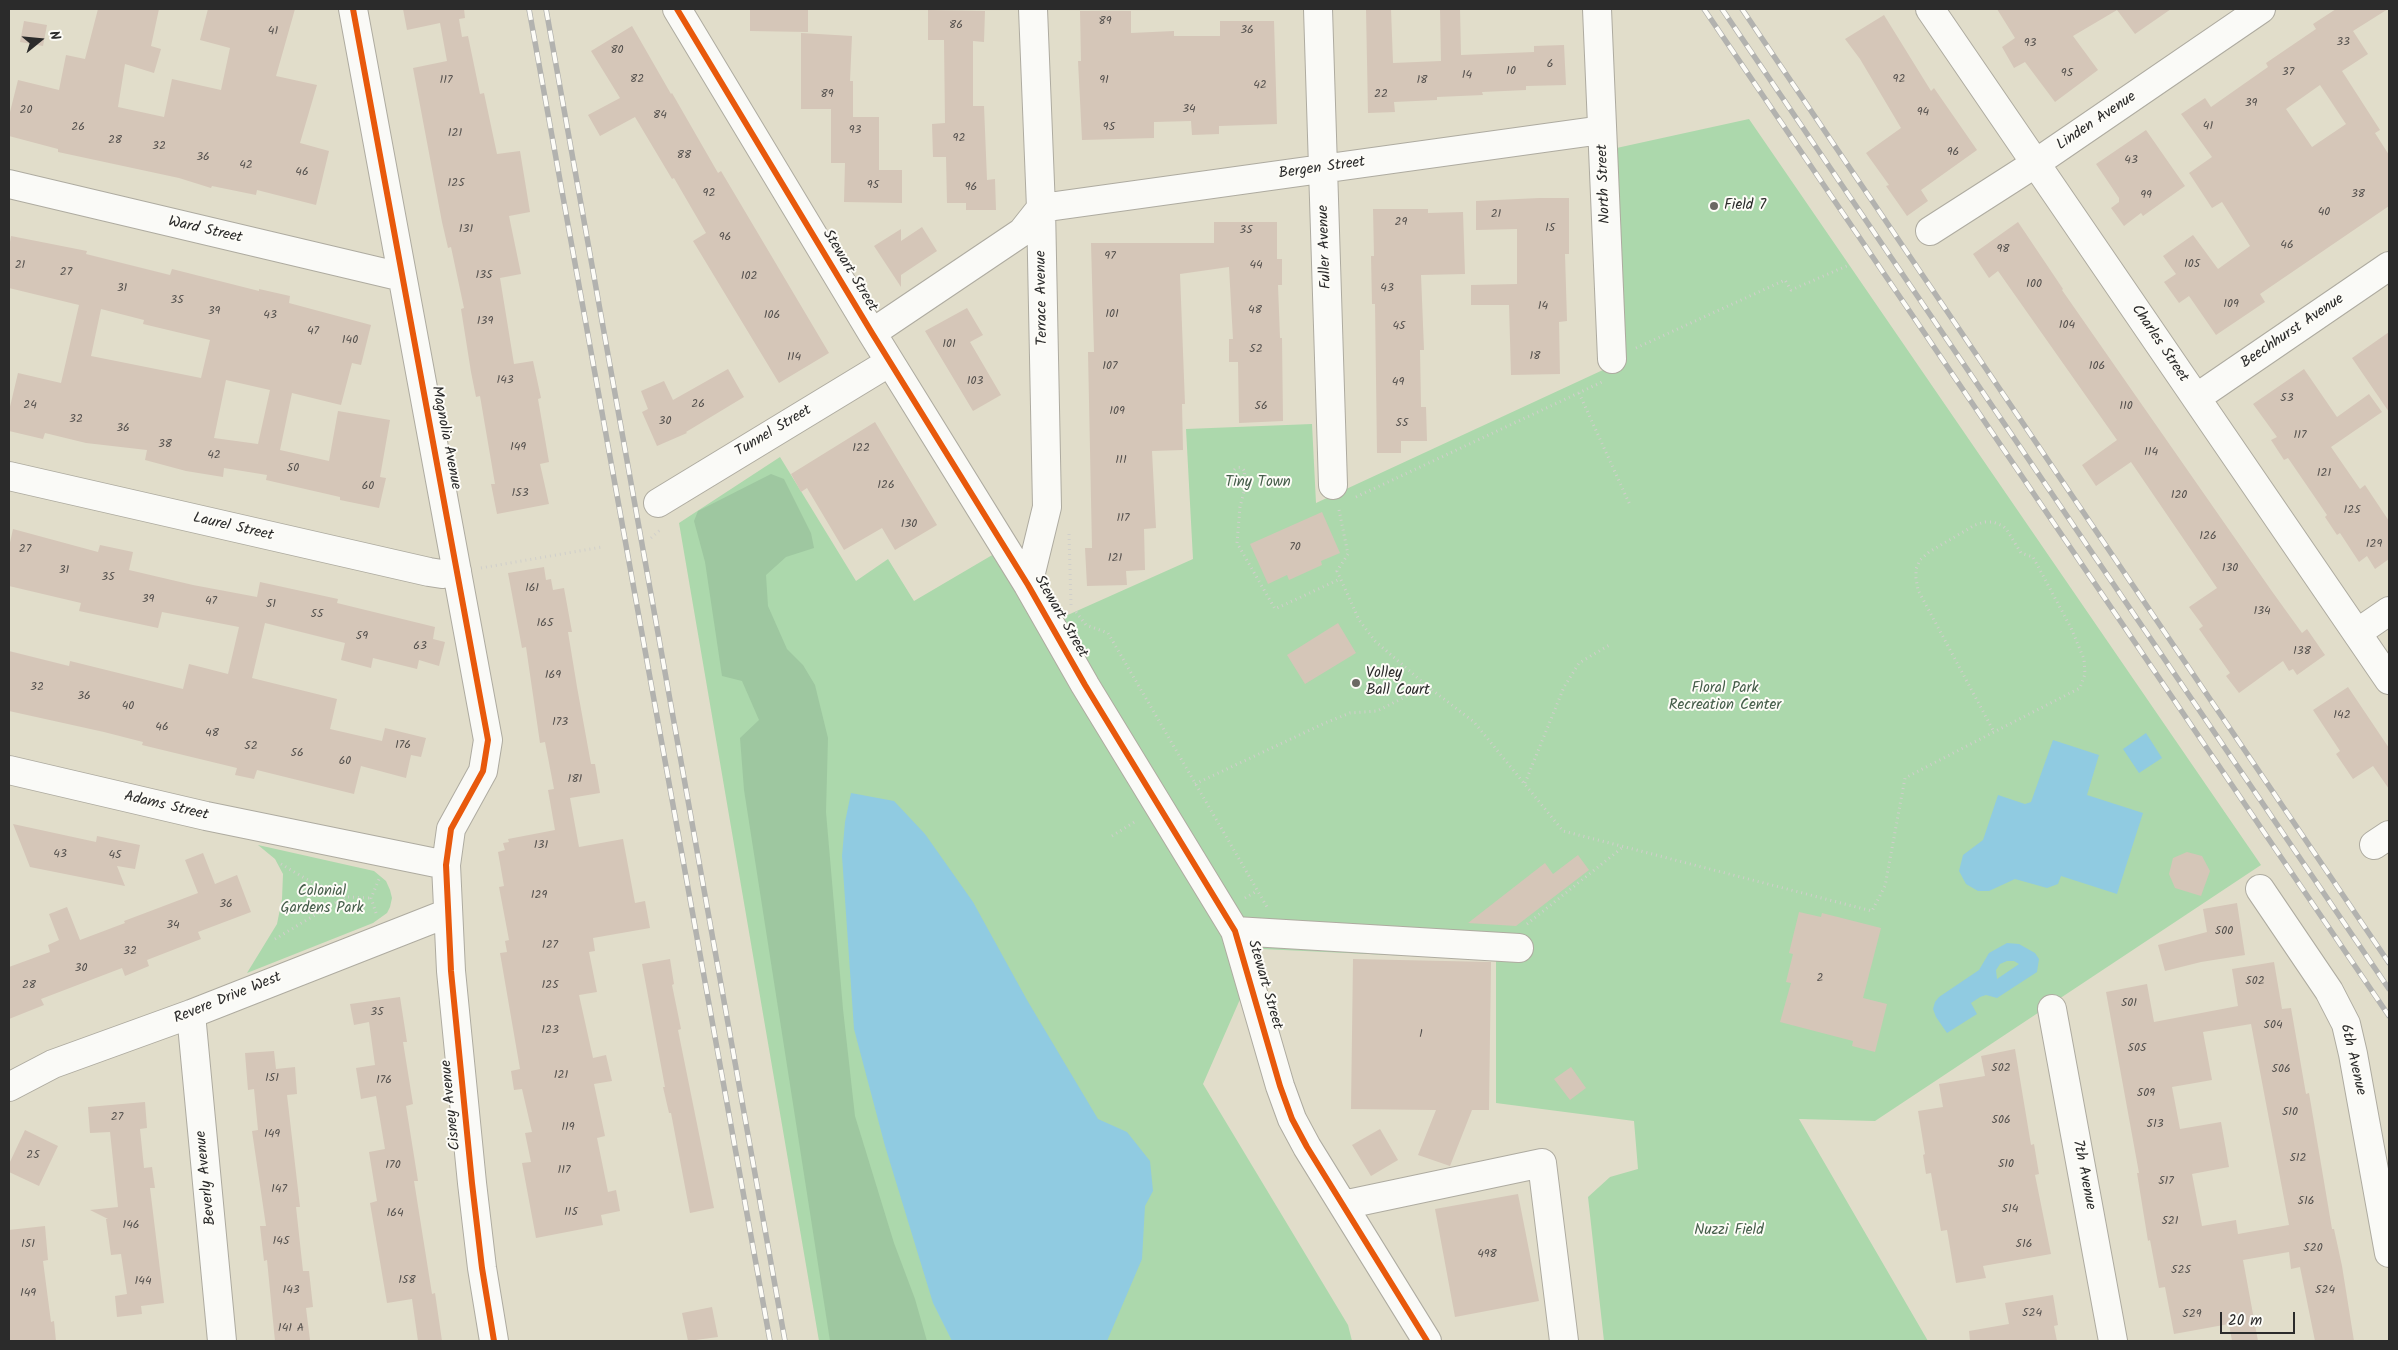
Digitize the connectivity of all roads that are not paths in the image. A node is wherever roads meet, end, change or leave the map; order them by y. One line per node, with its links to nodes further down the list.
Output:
1 (353, 9): 15 (street, Magnolia Avenue)
2 (677, 9): 16 (street, Stewart Street)
3 (1033, 9): 12 (street, Terrace Avenue)
4 (1318, 9): 10 (street, Fuller Avenue)
5 (1598, 9): 8 (street, North Street)
6 (1930, 9): 9 (street, Charles Street)
7 (2261, 9): 9 (street, Linden Avenue)
8 (1602, 130): 10 (street, Bergen Street); 17 (street, North Street)
9 (2036, 163): 13 (street, Linden Avenue); 19 (street, Charles Street)
10 (1323, 169): 12 (street, Bergen Street); 21 (street, Fuller Avenue)
11 (9, 184): 15 (street, Ward Street)
12 (1041, 208): 16 (street); 24 (street, Terrace Avenue)
13 (1930, 231)
14 (2389, 266): 19 (street, Beechhurst Avenue)
15 (402, 277): 23 (street, Magnolia Avenue)
16 (872, 333): 18 (street, Stewart Street)
17 (1612, 360)
18 (890, 362): 22 (street, Tunnel Street); 24 (street, Stewart Street)
19 (2196, 398): 26 (street, Charles Street)
20 (9, 476): 23 (street, Laurel Street)
21 (1336, 495)
22 (658, 503)
23 (466, 570): 29 (street, Magnolia Avenue)
24 (1028, 585): 32 (street, Stewart Street)
25 (2389, 611): 26 (street)
26 (2357, 633): 27 (street, Charles Street)
27 (2389, 680)
28 (9, 770): 29 (street, Adams Street)
29 (446, 865): 31 (street, Cisney Avenue)
30 (2260, 889): 38 (street, 6th Avenue)
31 (448, 913): 35 (street, Revere Drive West); 40 (street, Cisney Avenue)
32 (1235, 931): 33 (street); 37 (street, Stewart Street)
33 (1523, 936)
34 (2052, 1009): 43 (street, 7th Avenue)
35 (191, 1014): 36 (street, Revere Drive West); 39 (street, Beverly Avenue)
36 (9, 1087)
37 (1343, 1205): 41 (street, Stewart Street); 42 (street)
38 (2389, 1253)
39 (222, 1341)
40 (494, 1341)
41 (1427, 1341)
42 (1564, 1341)
43 (2114, 1341)

